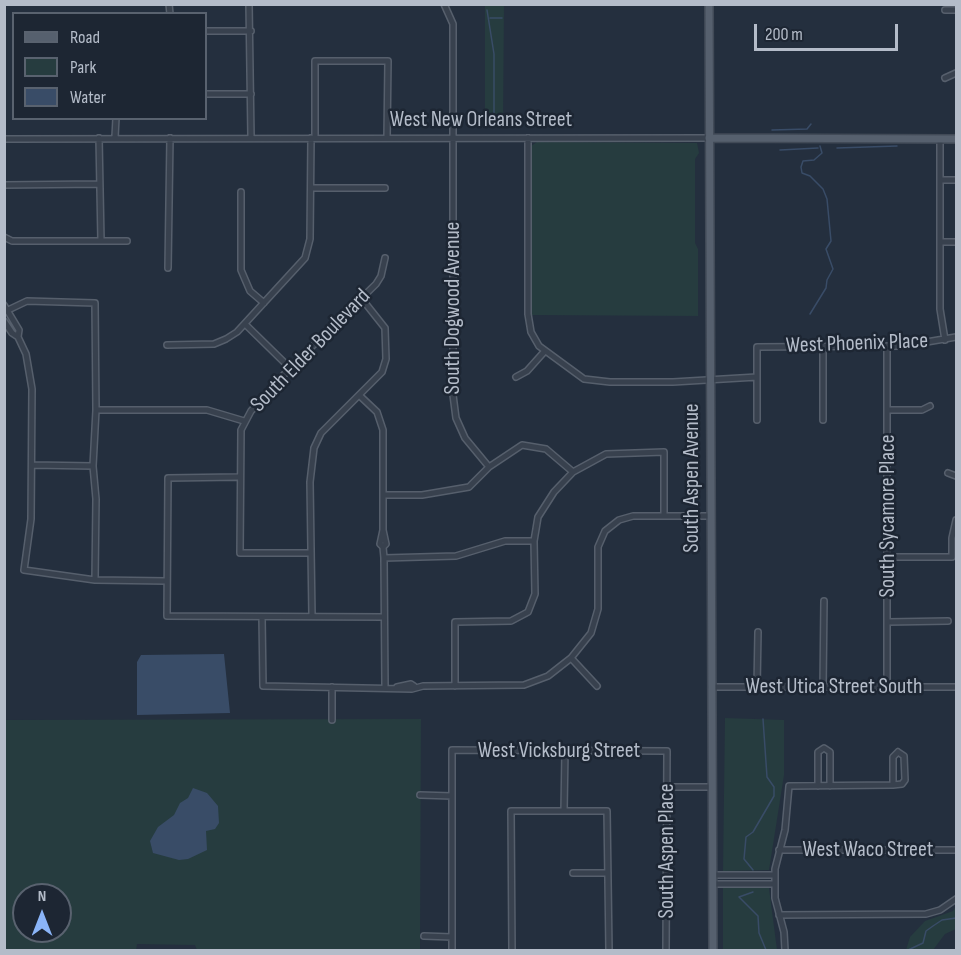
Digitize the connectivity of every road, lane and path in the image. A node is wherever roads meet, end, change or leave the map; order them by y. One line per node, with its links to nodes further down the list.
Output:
1 (249, 4): 7 (street)
2 (444, 4): 22 (street, South Dogwood Avenue)
3 (709, 4): 21 (main road, South Aspen Avenue)
4 (945, 10): 5 (street)
5 (957, 10)
6 (207, 31): 7 (street)
7 (251, 31): 11 (street)
8 (957, 74): 9 (street)
9 (945, 78)
10 (207, 94): 11 (street)
11 (251, 94): 14 (street)
12 (116, 120): 13 (street)
13 (115, 137): 17 (street, West New Orleans Street); 18 (street, West New Orleans Street)
14 (251, 137): 15 (street, West New Orleans Street); 18 (street, West New Orleans Street)
15 (313, 137): 19 (street, West New Orleans Street); 19 (street); 29 (street)
16 (4, 138): 17 (street, West New Orleans Street)
17 (99, 138): 27 (street)
18 (170, 138): 38 (street)
19 (387, 138): 22 (street, West New Orleans Street)
20 (528, 138): 21 (street, West New Orleans Street); 22 (street, West New Orleans Street); 50 (street)
21 (709, 138): 23 (main road, West New Orleans Street); 54 (main road, South Aspen Avenue)
22 (452, 139): 64 (street, South Dogwood Avenue)
23 (940, 139): 24 (main road, West New Orleans Street); 25 (street)
24 (957, 139)
25 (940, 180): 26 (street); 35 (street)
26 (957, 180)
27 (99, 184): 28 (street); 33 (street)
28 (4, 185)
29 (311, 188): 30 (street); 40 (street)
30 (386, 188)
31 (241, 192): 40 (street)
32 (4, 237): 33 (street)
33 (100, 241): 34 (street)
34 (127, 241)
35 (940, 242): 36 (street); 46 (street)
36 (957, 242)
37 (385, 258): 39 (street, South Elder Boulevard)
38 (168, 268)
39 (362, 298): 51 (street, South Elder Boulevard); 55 (street)
40 (264, 303): 43 (street)
41 (6, 309): 44 (street); 57 (street)
42 (4, 321): 44 (street)
43 (244, 324): 47 (street); 51 (street)
44 (18, 337): 62 (street)
45 (957, 337): 46 (street, West Phoenix Place)
46 (945, 340): 49 (street, West Phoenix Place)
47 (167, 345)
48 (823, 346): 49 (street, West Phoenix Place); 53 (street, West Phoenix Place); 60 (street)
49 (887, 346): 58 (street, South Sycamore Place)
50 (544, 352): 52 (street); 54 (street)
51 (290, 368): 61 (street, South Elder Boulevard)
52 (516, 377)
53 (757, 377): 54 (street); 59 (street)
54 (710, 380): 71 (main road, South Aspen Avenue)
55 (359, 395): 69 (street); 74 (street)
56 (930, 406): 58 (street)
57 (96, 410): 61 (street); 63 (street)
58 (888, 410): 75 (street, South Sycamore Place)
59 (757, 420)
60 (823, 420)
61 (244, 421): 68 (street, South Elder Boulevard)
62 (32, 465): 63 (street); 77 (street)
63 (93, 466): 77 (street)
64 (489, 467): 65 (street); 69 (street)
65 (573, 472): 70 (street); 73 (street)
66 (948, 473): 67 (street)
67 (957, 476)
68 (238, 477): 74 (street, South Elder Boulevard); 78 (street)
69 (384, 495): 76 (street)
70 (664, 516): 71 (street); 86 (street)
71 (710, 516): 92 (main road, South Aspen Avenue)
72 (957, 520): 75 (street)
73 (534, 541): 76 (street); 87 (street)
74 (310, 553): 80 (street)
75 (888, 557): 84 (street, South Sycamore Place)
76 (384, 558): 82 (street)
77 (95, 580): 78 (street)
78 (167, 580): 81 (street)
79 (824, 601): 94 (street)
80 (312, 616): 81 (street); 82 (street)
81 (262, 617): 90 (street)
82 (384, 617): 91 (street)
83 (948, 621): 84 (street)
84 (888, 622): 89 (street, South Sycamore Place)
85 (758, 632): 93 (street)
86 (571, 658): 87 (street); 88 (street)
87 (455, 686): 91 (street)
88 (597, 686)
89 (887, 686): 94 (street, West Utica Street South); 95 (street, West Utica Street South)
90 (332, 687): 91 (street); 96 (street)
91 (385, 687)
92 (711, 687): 93 (street, West Utica Street South); 103 (main road, South Aspen Avenue)
93 (757, 687): 94 (street, West Utica Street South)
94 (823, 687)
95 (957, 687)
96 (332, 720)
97 (565, 751): 98 (street, West Vicksburg Street); 105 (street, West Vicksburg Street); 106 (street)
98 (667, 751): 102 (street, South Aspen Place)
99 (893, 785): 99 (street); 101 (street)
100 (818, 786): 101 (street); 101 (street); 107 (street)
101 (830, 786)
102 (667, 787): 103 (street); 122 (street, South Aspen Place)
103 (712, 787): 111 (main road, South Aspen Avenue)
104 (420, 795): 105 (street)
105 (452, 796): 118 (street)
106 (564, 811): 110 (street); 120 (street)
107 (779, 850): 108 (street, West Waco Street); 112 (street)
108 (957, 850)
109 (573, 873): 110 (street)
110 (608, 873): 121 (street)
111 (712, 875): 112 (street); 113 (main road, South Aspen Avenue)
112 (775, 875): 114 (street)
113 (712, 884): 114 (street); 123 (main road, South Aspen Avenue)
114 (775, 884): 116 (street)
115 (956, 900): 116 (street)
116 (779, 915): 124 (street)
117 (424, 936): 118 (street)
118 (452, 937): 119 (street)
119 (452, 951)
120 (512, 951)
121 (609, 951)
122 (666, 951)
123 (712, 951)
124 (785, 951)

